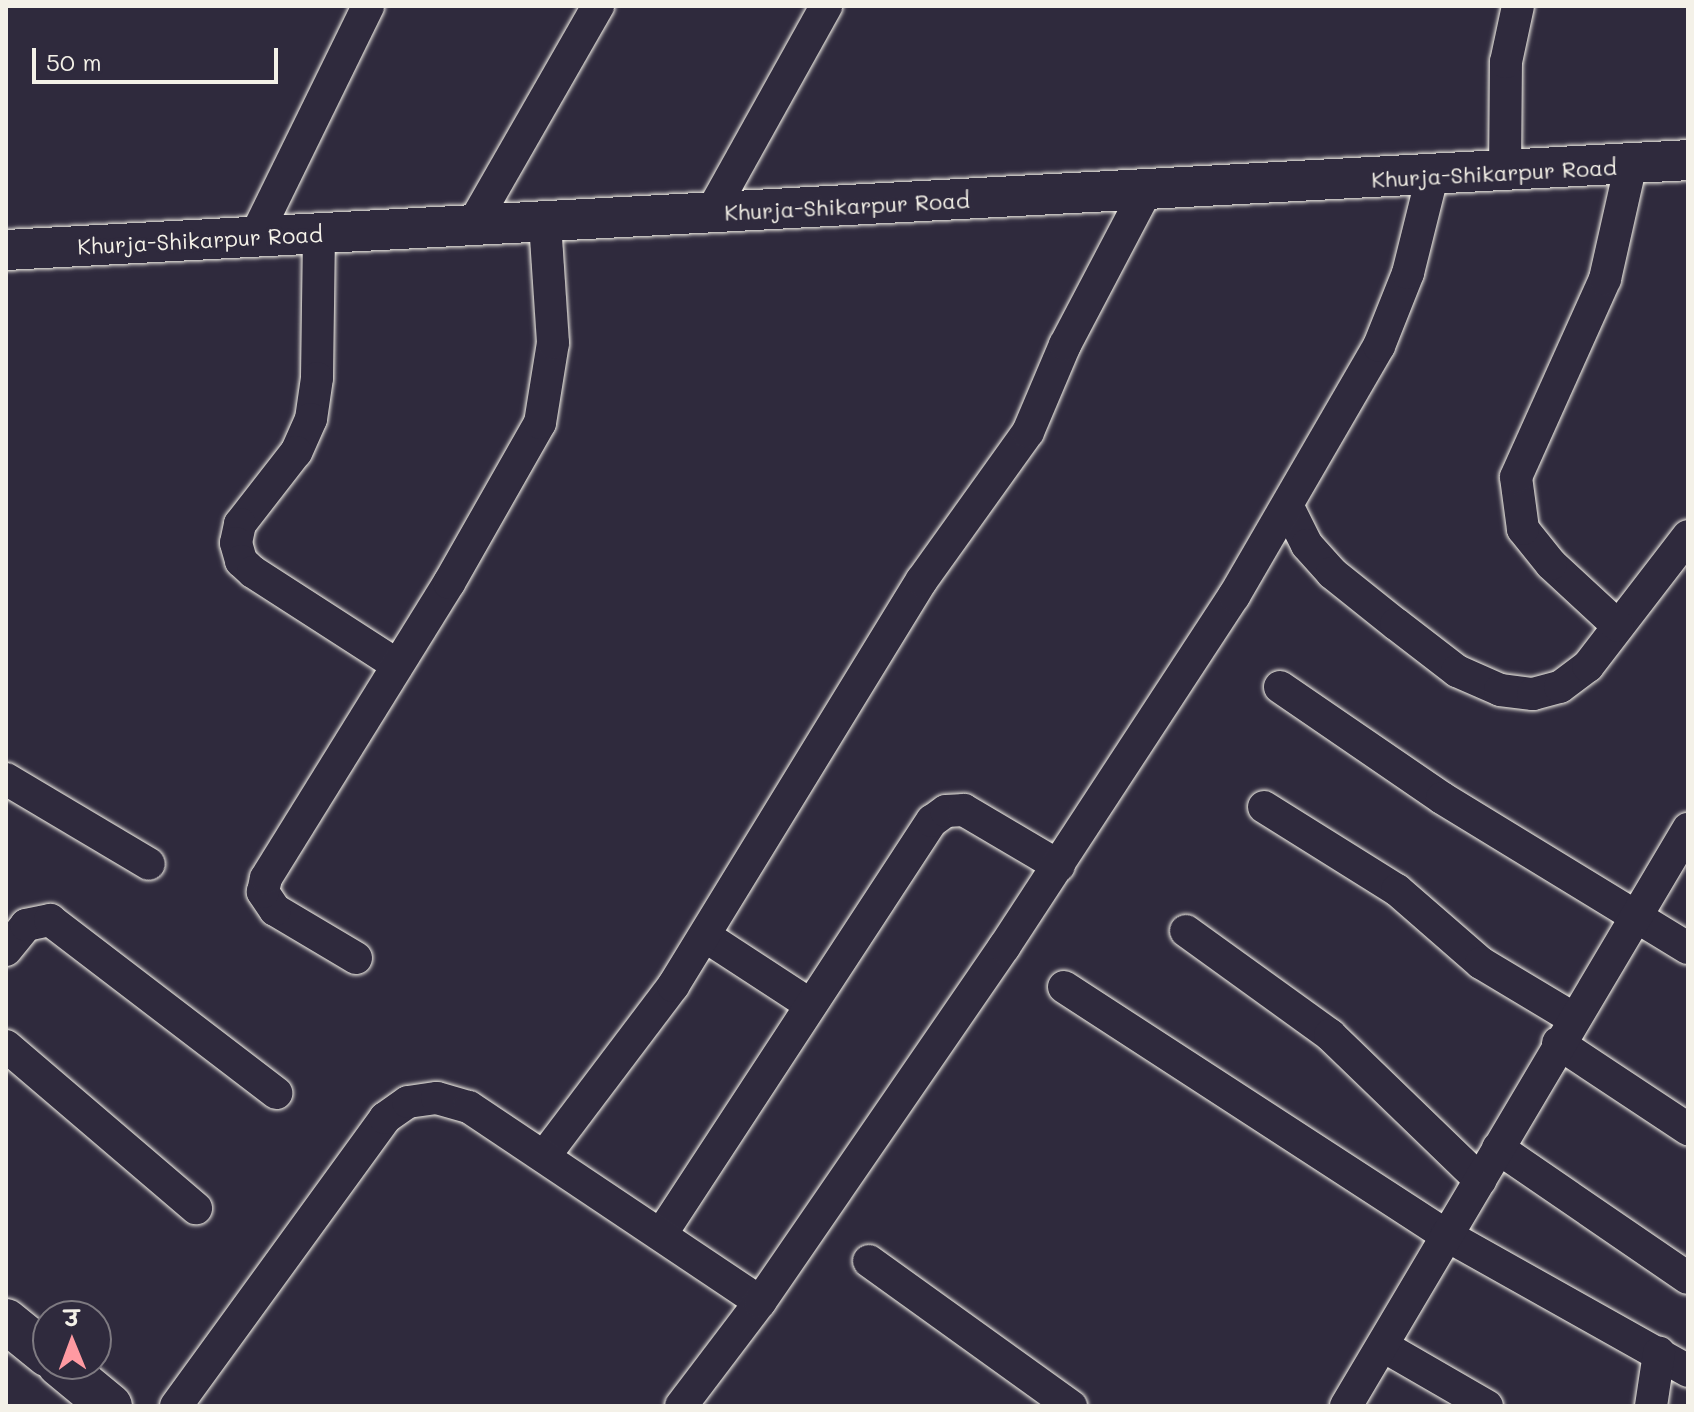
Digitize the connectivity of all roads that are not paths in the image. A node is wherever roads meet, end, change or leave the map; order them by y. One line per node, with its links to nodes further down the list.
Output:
1 (368, 6): 14 (street)
2 (598, 6): 12 (street)
3 (826, 6): 10 (street)
4 (1518, 6): 7 (street)
5 (1688, 160): 6 (street, Khurja-Shikarpur Road)
6 (1631, 164): 7 (street, Khurja-Shikarpur Road); 18 (street)
7 (1505, 173): 8 (street, Khurja-Shikarpur Road)
8 (1432, 177): 9 (street, Khurja-Shikarpur Road); 16 (street)
9 (1146, 191): 10 (street, Khurja-Shikarpur Road); 28 (street)
10 (711, 213): 11 (street, Khurja-Shikarpur Road)
11 (545, 222): 12 (street, Khurja-Shikarpur Road); 19 (street)
12 (472, 226): 13 (street, Khurja-Shikarpur Road)
13 (319, 234): 14 (street, Khurja-Shikarpur Road); 19 (street)
14 (255, 237): 15 (street, Khurja-Shikarpur Road)
15 (6, 250)
16 (1288, 507): 18 (street); 25 (street)
17 (1688, 536): 18 (street)
18 (1618, 626)
19 (396, 664): 31 (street)
20 (1280, 687): 26 (street)
21 (6, 779): 24 (street)
22 (1264, 807): 34 (street)
23 (1688, 829): 26 (street)
24 (149, 864)
25 (1059, 866): 33 (street); 46 (street)
26 (1634, 918): 29 (street); 34 (street)
27 (1186, 931): 40 (street)
28 (705, 936): 33 (street); 39 (street)
29 (1688, 948)
30 (6, 950): 36 (street)
31 (356, 958)
32 (1064, 987): 43 (street)
33 (811, 1005): 42 (street)
34 (1565, 1030): 37 (street); 38 (street)
35 (6, 1046): 41 (street)
36 (276, 1093)
37 (1688, 1129)
38 (1498, 1148): 40 (street); 45 (street)
39 (546, 1154): 42 (street); 54 (street)
40 (1480, 1180): 43 (street)
41 (196, 1208)
42 (662, 1233): 46 (street)
43 (1446, 1235): 49 (street); 50 (street)
44 (869, 1261): 56 (street)
45 (1688, 1278)
46 (760, 1302): 55 (street)
47 (6, 1321): 48 (main road)
48 (32, 1342)
49 (1383, 1346): 57 (street); 58 (street)
50 (1659, 1353): 51 (street); 59 (street)
51 (1688, 1371)
52 (78, 1380): 53 (main road)
53 (110, 1406)
54 (176, 1406)
55 (681, 1406)
56 (1071, 1406)
57 (1346, 1406)
58 (1487, 1406)
59 (1651, 1406)

